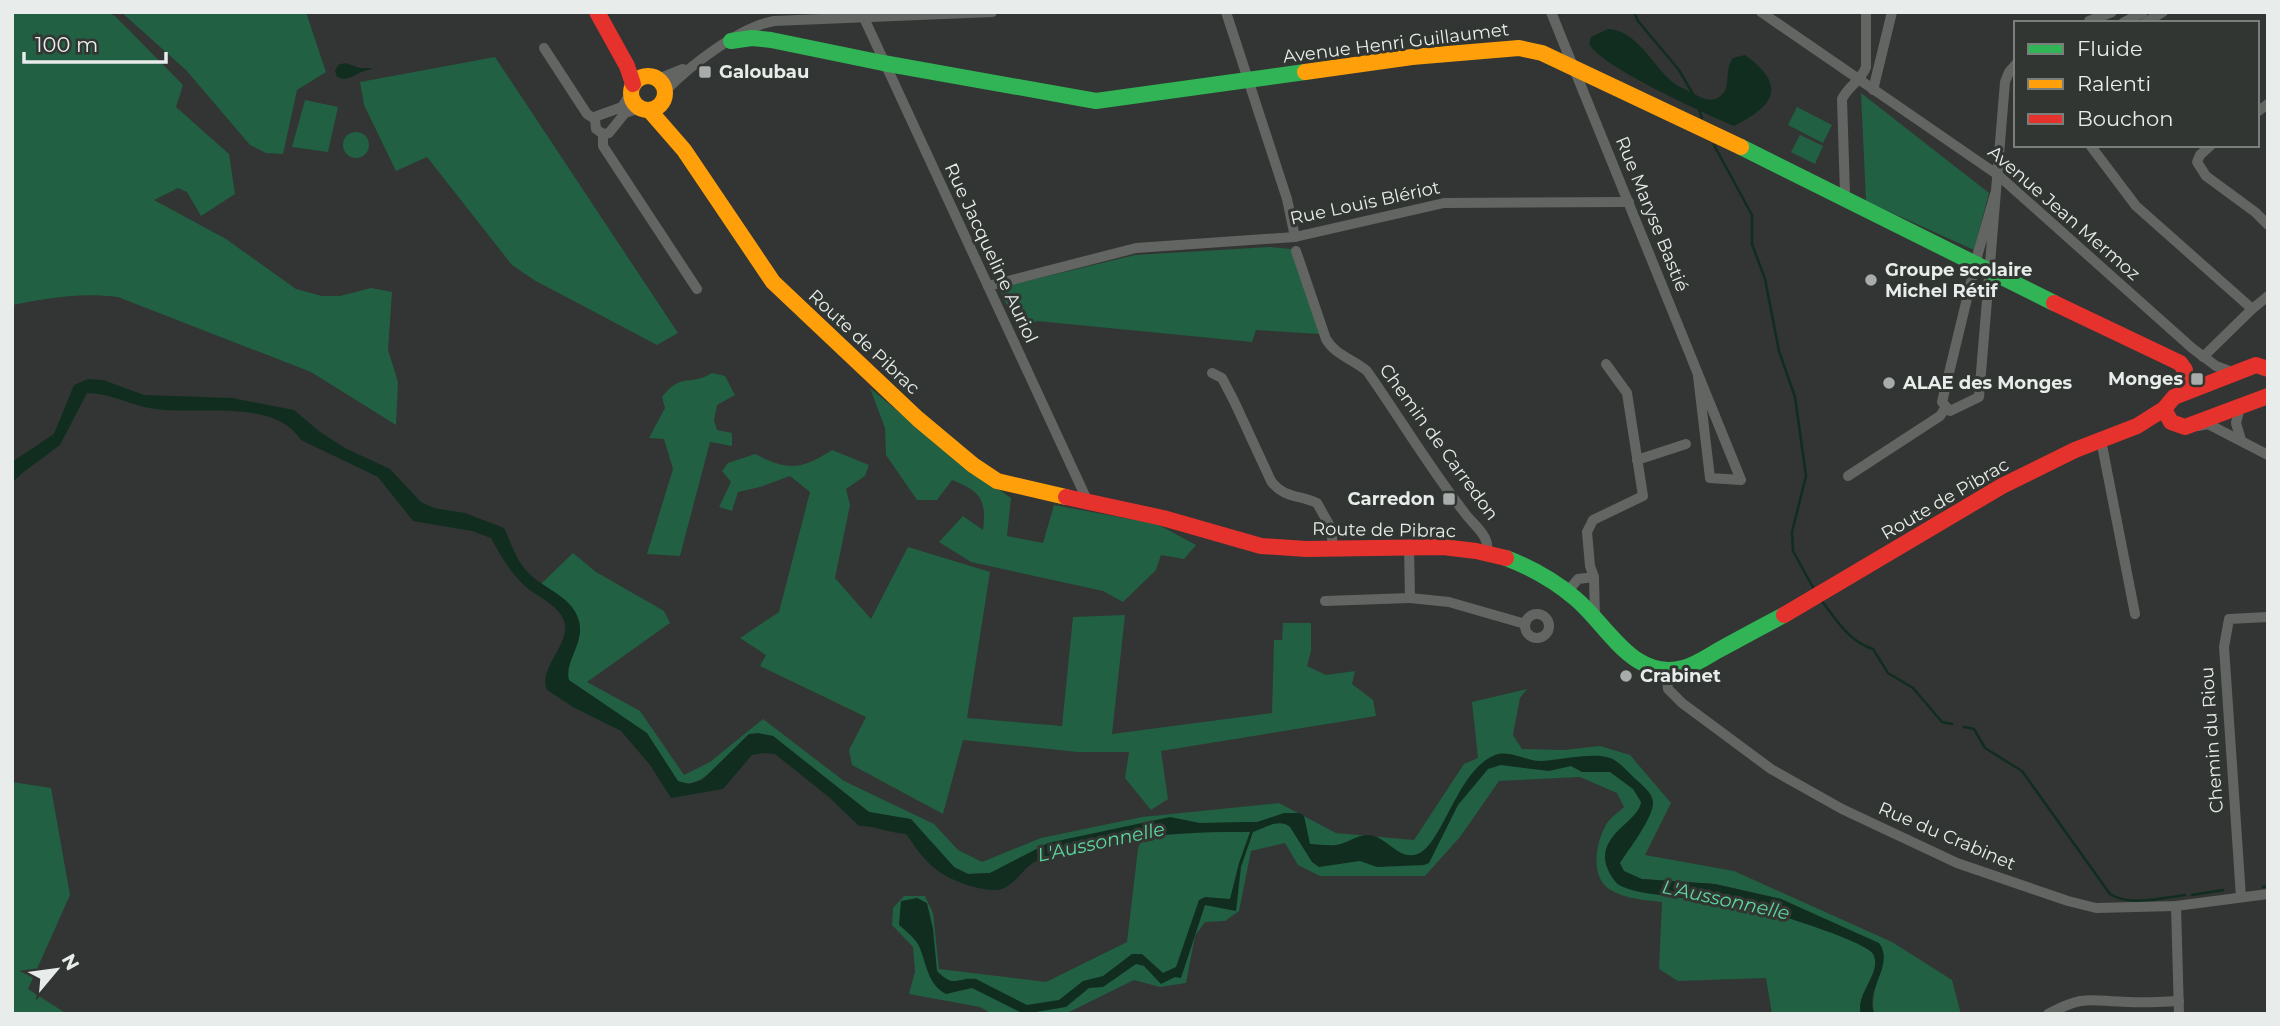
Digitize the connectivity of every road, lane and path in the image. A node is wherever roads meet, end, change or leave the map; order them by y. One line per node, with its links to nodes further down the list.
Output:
1 (597, 12): 23 (main road, Route de Pibrac)
2 (992, 12): 11 (street)
3 (1226, 12): 20 (street)
4 (1551, 12): 18 (street, Rue Maryse Bastié)
5 (1761, 12): 21 (street, Avenue Jean Mermoz)
6 (1866, 12): 21 (street)
7 (1892, 12): 22 (street)
8 (2112, 12): 12 (street)
9 (2143, 12): 13 (street)
10 (2163, 12): 14 (street)
11 (864, 18): 15 (street); 17 (street, Rue Jacqueline Auriol)
12 (2090, 21)
13 (2127, 21)
14 (2147, 21)
15 (730, 41): 17 (main road, Avenue Henri Guillaumet); 23 (street)
16 (544, 48): 25 (street)
17 (883, 63): 20 (main road, Avenue Henri Guillaumet); 37 (street, Rue Jacqueline Auriol)
18 (1572, 66): 20 (main road, Avenue Henri Guillaumet); 31 (main road, Avenue Henri Guillaumet); 32 (street, Rue Maryse Bastié)
19 (2014, 66): 24 (street)
20 (1248, 80): 34 (street)
21 (1859, 80): 22 (street, Avenue Jean Mermoz); 31 (street)
22 (1873, 90): 29 (street, Avenue Jean Mermoz)
23 (649, 93): 25 (street); 26 (street); 58 (main road, Route de Pibrac)
24 (2010, 97): 29 (street)
25 (595, 119): 26 (street)
26 (603, 134): 38 (street)
27 (2092, 147): 40 (street)
28 (2209, 147): 33 (street)
29 (1998, 175): 30 (street); 41 (street, Avenue Jean Mermoz)
30 (1995, 194): 36 (street); 36 (street)
31 (1847, 200): 36 (main road, Avenue Henri Guillaumet)
32 (1629, 202): 34 (street, Rue Louis Blériot); 46 (street, Rue Maryse Bastié)
33 (2268, 225)
34 (1295, 237): 37 (street, Rue Louis Blériot)
35 (1296, 251): 61 (street, Chemin de Carredon)
36 (1983, 266): 47 (main road, Avenue Henri Guillaumet); 49 (street); 49 (street)
37 (988, 286): 58 (street, Rue Jacqueline Auriol)
38 (696, 289)
39 (2266, 301): 40 (street)
40 (2249, 310): 41 (street)
41 (2203, 357): 45 (street, Avenue Jean Mermoz)
42 (1606, 364): 56 (street)
43 (2267, 368): 45 (main road)
44 (1212, 373): 59 (street)
45 (2235, 373): 47 (main road)
46 (1698, 376): 46 (street, Rue Maryse Bastié)
47 (2185, 392): 51 (main road)
48 (2268, 396): 50 (main road, Route de Pibrac)
49 (1946, 407): 57 (street)
50 (2240, 407): 51 (main road, Route de Pibrac); 53 (street)
51 (2173, 420): 52 (main road, Route de Pibrac); 53 (street)
52 (2101, 440): 66 (street); 70 (main road, Route de Pibrac)
53 (2241, 440): 55 (street)
54 (1686, 444): 56 (street)
55 (2268, 455)
56 (1637, 460): 62 (street)
57 (1847, 476)
58 (1088, 502): 59 (main road, Route de Pibrac)
59 (1333, 547): 60 (main road, Route de Pibrac)
60 (1409, 547): 61 (main road, Route de Pibrac); 64 (street)
61 (1488, 552): 63 (main road, Route de Pibrac)
62 (1594, 577): 63 (street); 68 (street)
63 (1567, 592): 68 (main road, Route de Pibrac)
64 (1410, 598): 65 (street); 69 (street)
65 (1325, 601)
66 (2134, 614)
67 (2268, 617): 72 (street, Chemin du Riou)
68 (1595, 619): 70 (main road, Route de Pibrac)
69 (1525, 624)
70 (1666, 670): 73 (street, Rue du Crabinet)
71 (2268, 894): 72 (street, Rue du Crabinet)
72 (2241, 897): 73 (street, Rue du Crabinet)
73 (2176, 906): 74 (street)
74 (2179, 1001): 75 (street); 76 (street)
75 (2048, 1014)
76 (2179, 1014)

